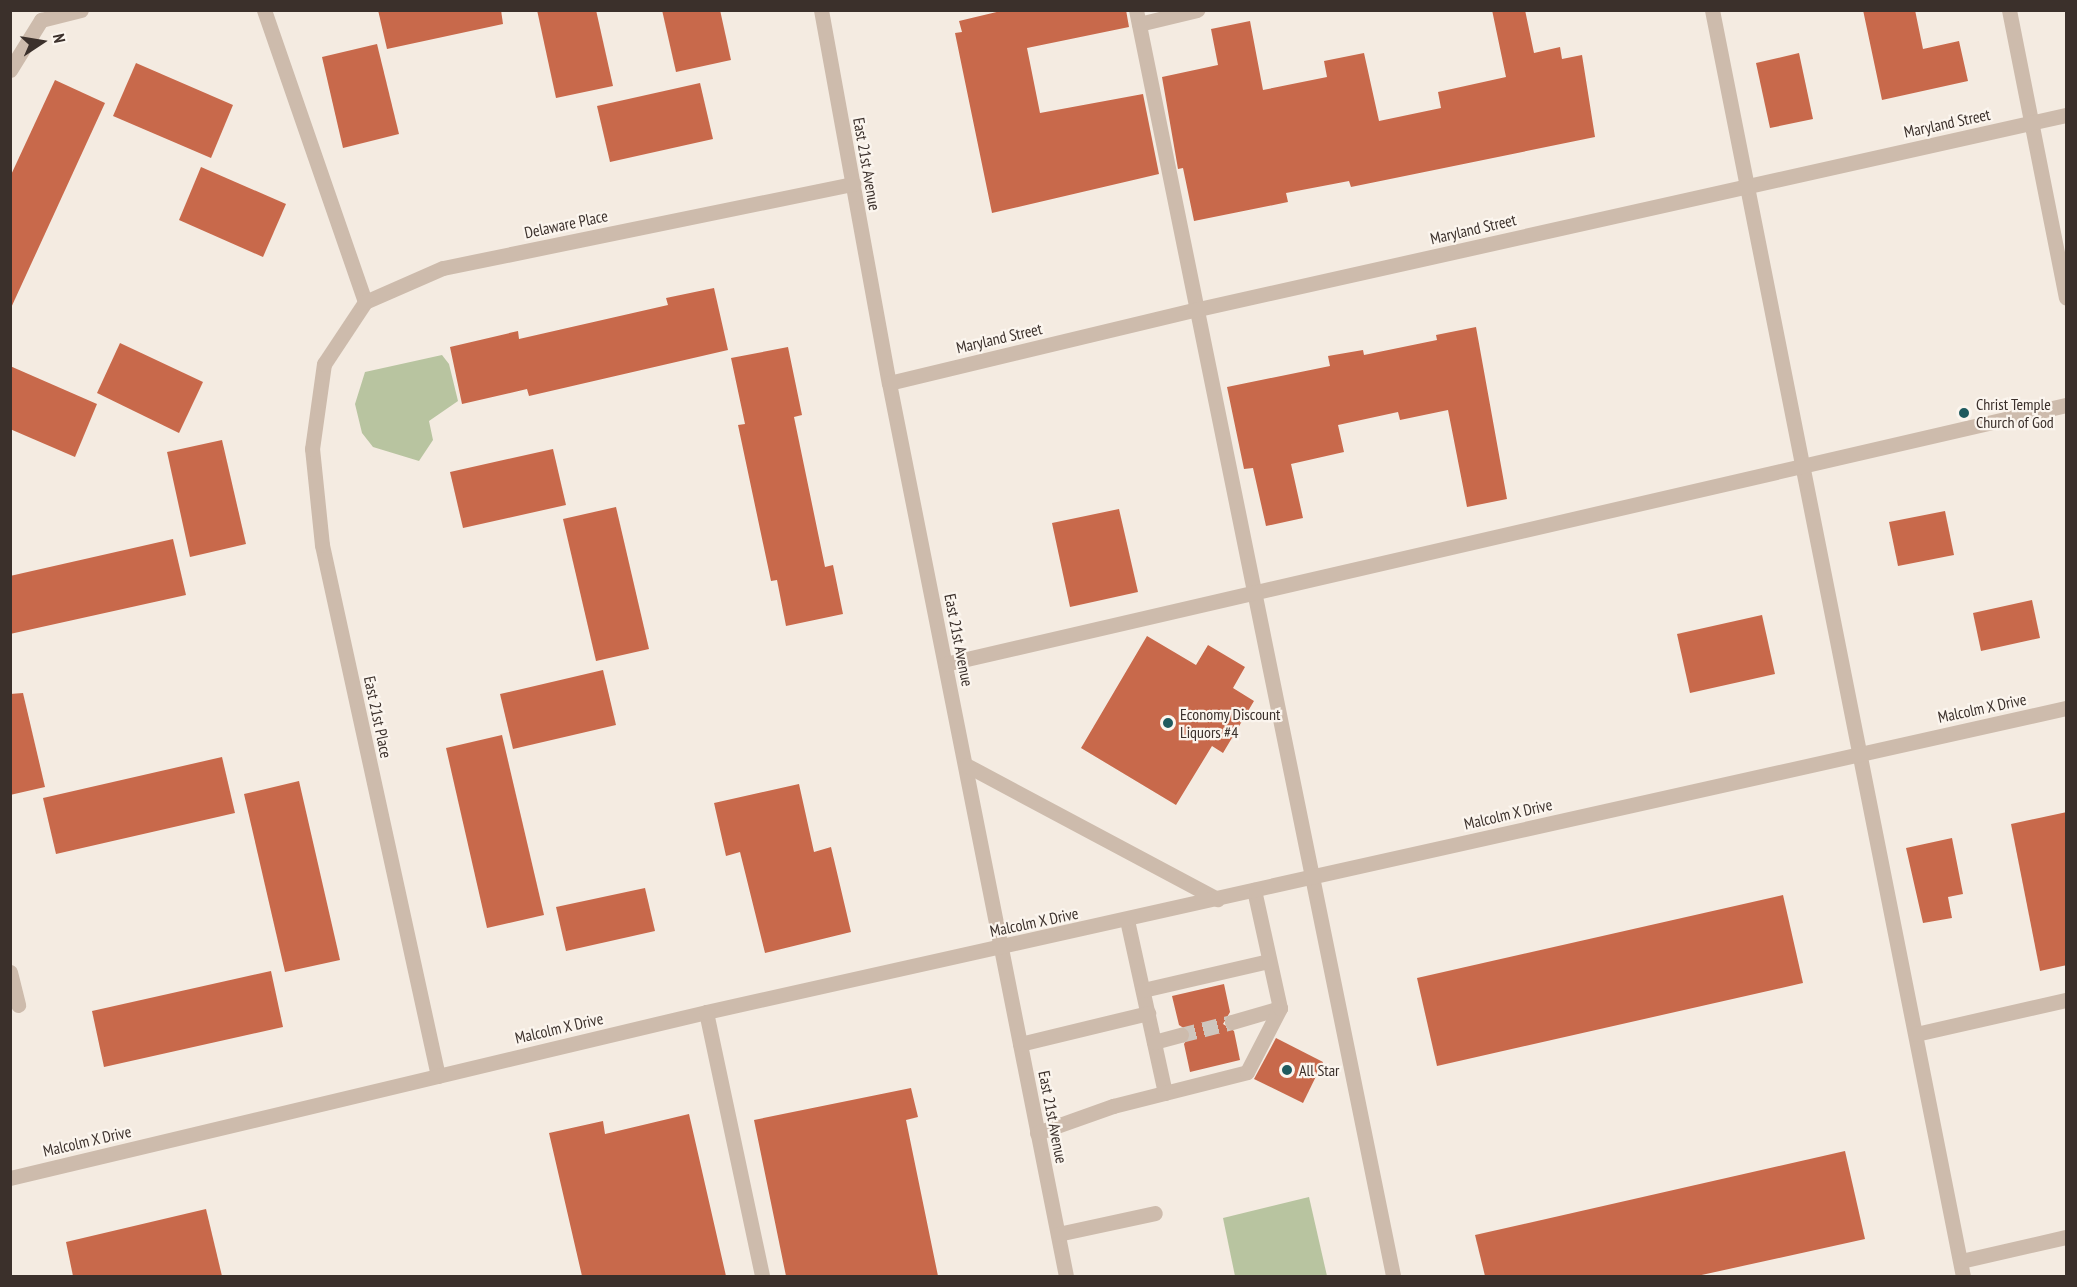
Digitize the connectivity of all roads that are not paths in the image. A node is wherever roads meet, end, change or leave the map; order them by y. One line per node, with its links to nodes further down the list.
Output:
1 (81, 10): 8 (street)
2 (264, 10): 14 (street)
3 (821, 10): 11 (street, East 21st Avenue)
4 (1197, 10): 7 (street)
5 (1712, 10): 12 (street)
6 (2009, 10): 10 (street)
7 (1138, 17): 15 (street)
8 (10, 70)
9 (2067, 116): 10 (street, Maryland Street)
10 (2032, 124): 12 (street, Maryland Street); 13 (street)
11 (853, 184): 14 (street, Delaware Place); 16 (street, East 21st Avenue)
12 (1747, 186): 15 (street, Maryland Street); 18 (street)
13 (2067, 297)
14 (365, 302): 42 (street, East 21st Place)
15 (1194, 309): 16 (street, Maryland Street); 19 (street)
16 (888, 383): 20 (street, East 21st Avenue)
17 (2067, 405): 18 (street)
18 (1805, 465): 19 (street); 22 (street)
19 (1254, 593): 20 (street); 24 (street)
20 (945, 664): 23 (street, East 21st Avenue)
21 (2067, 708): 22 (street, Malcolm X Drive)
22 (1862, 753): 24 (street, Malcolm X Drive); 38 (street)
23 (966, 765): 26 (street); 28 (street, East 21st Avenue)
24 (1312, 876): 25 (street, Malcolm X Drive); 52 (street)
25 (1254, 890): 26 (street, Malcolm X Drive); 29 (street)
26 (1217, 899): 27 (street, Malcolm X Drive)
27 (1127, 920): 28 (street, Malcolm X Drive); 31 (street)
28 (1001, 947): 35 (street, Malcolm X Drive); 41 (street, East 21st Avenue)
29 (1269, 961): 31 (street); 34 (street)
30 (10, 972): 33 (street)
31 (1143, 990): 36 (street)
32 (2067, 1000): 38 (street)
33 (18, 1005)
34 (1280, 1008): 37 (street); 43 (street)
35 (706, 1012): 42 (street, Malcolm X Drive); 50 (street)
36 (1148, 1013): 40 (street); 41 (street)
37 (1232, 1022)
38 (1916, 1034): 49 (street)
39 (1181, 1035): 40 (street)
40 (1154, 1042): 43 (street)
41 (1020, 1044): 44 (street, East 21st Avenue)
42 (438, 1076): 45 (street, Malcolm X Drive)
43 (1165, 1093): 44 (street)
44 (1037, 1133): 47 (street, East 21st Avenue)
45 (10, 1178)
46 (1155, 1213): 47 (street)
47 (1058, 1234): 51 (street, East 21st Avenue)
48 (2067, 1237): 49 (street)
49 (1961, 1261): 53 (street)
50 (762, 1276)
51 (1066, 1276)
52 (1393, 1276)
53 (1964, 1276)

